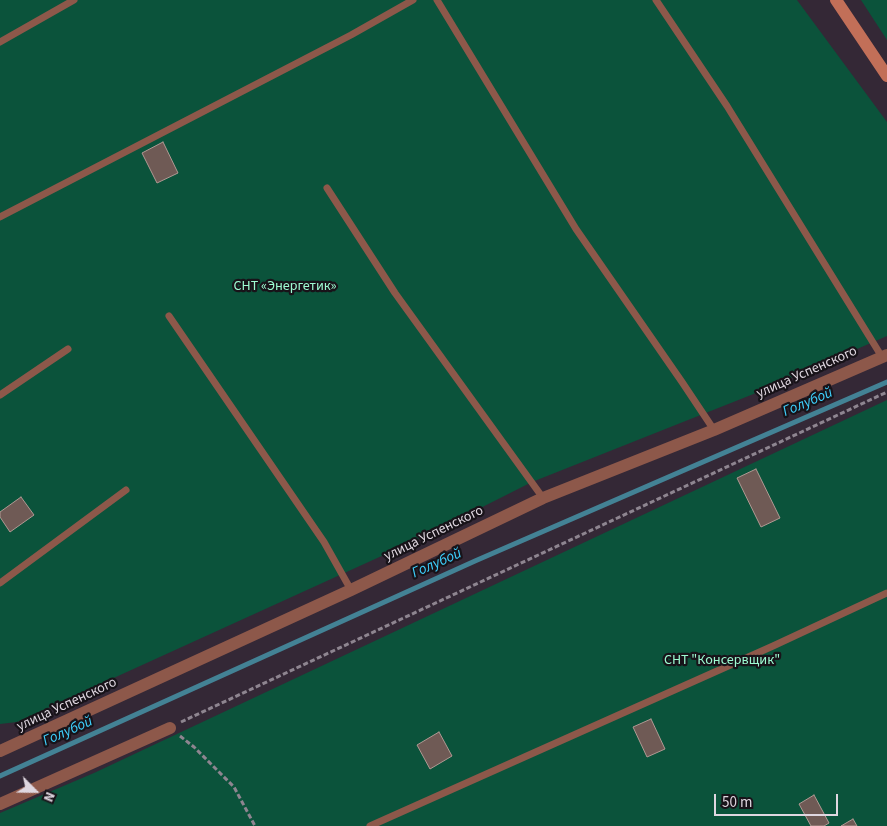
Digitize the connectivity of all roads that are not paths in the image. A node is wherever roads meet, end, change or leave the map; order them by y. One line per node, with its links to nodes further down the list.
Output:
1 (74, 0): 6 (lane)
2 (413, 0): 9 (lane)
3 (437, 0): 14 (lane)
4 (656, 0): 12 (lane)
5 (836, 0): 7 (street)
6 (0, 42)
7 (887, 76)
8 (327, 188): 16 (lane)
9 (0, 217)
10 (169, 316): 18 (lane)
11 (68, 349): 13 (lane)
12 (885, 356): 14 (street, улица Успенского)
13 (0, 395)
14 (714, 430): 16 (street, улица Успенского)
15 (126, 490): 17 (lane)
16 (543, 498): 18 (street, улица Успенского)
17 (0, 584)
18 (351, 590): 21 (street, улица Успенского)
19 (887, 593): 23 (lane)
20 (170, 728): 22 (street)
21 (0, 752)
22 (0, 804)
23 (370, 826)

